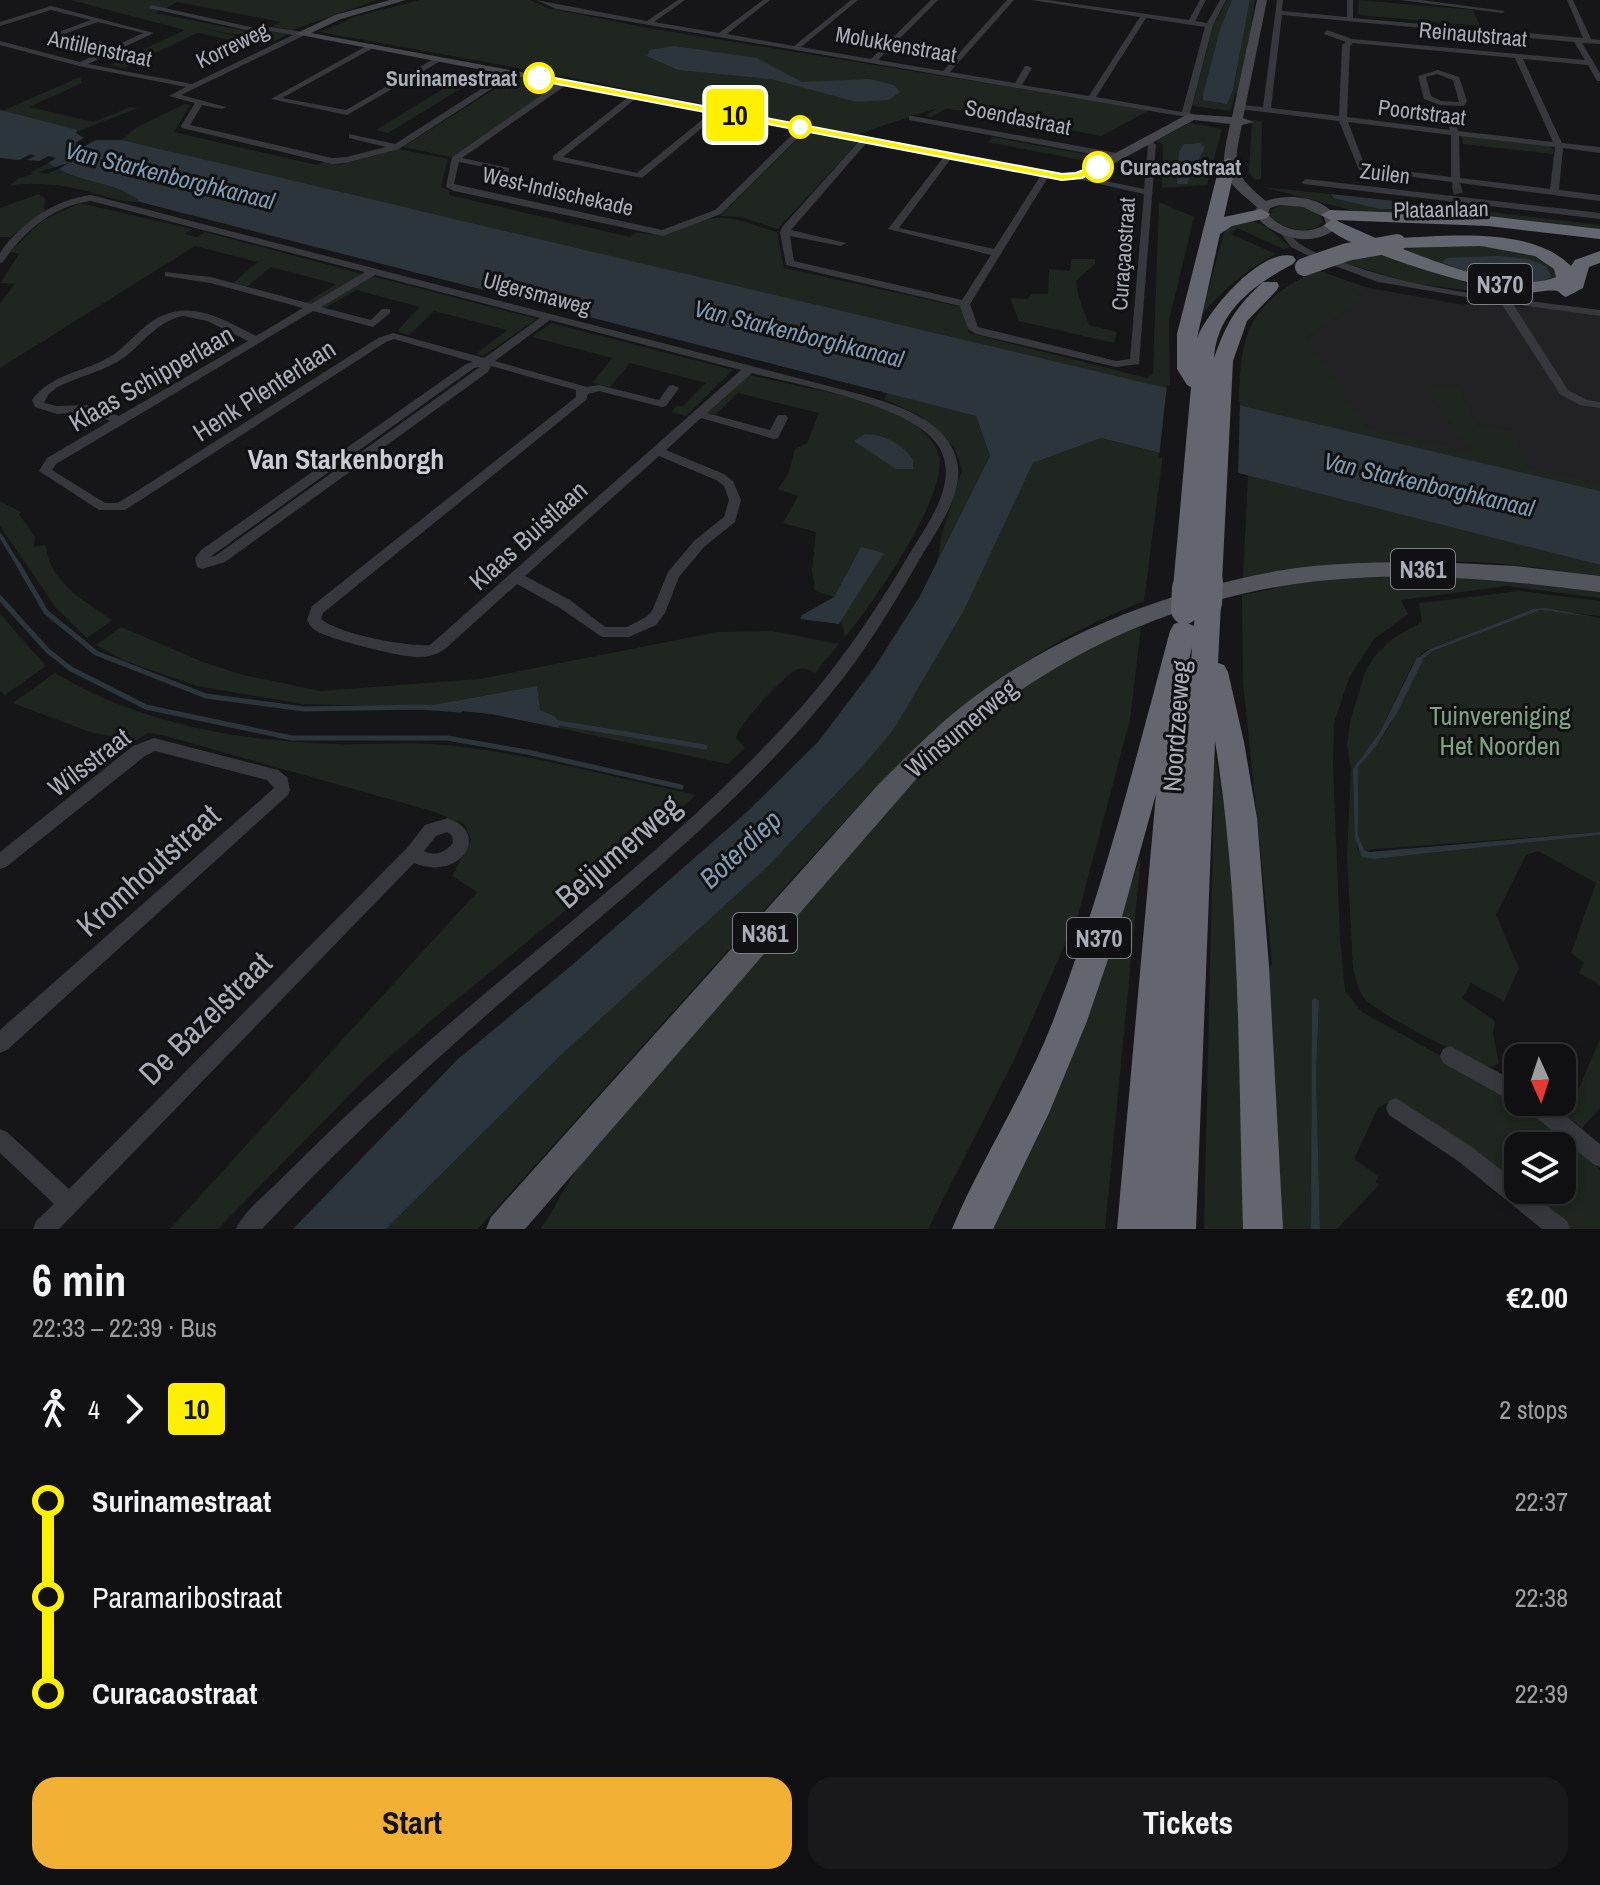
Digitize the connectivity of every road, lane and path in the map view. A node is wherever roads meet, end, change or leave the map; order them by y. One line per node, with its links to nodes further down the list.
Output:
1 (401, 0): 32 (street, Korreweg)
2 (539, 0): 25 (street, Molukkenstraat)
3 (682, 0): 25 (street)
4 (767, 0): 34 (street)
5 (855, 0): 41 (street)
6 (935, 0): 45 (street)
7 (1011, 0): 51 (street)
8 (1034, 0): 21 (street)
9 (1204, 0): 16 (street); 24 (street)
10 (1262, 0): 63 (street)
11 (1280, 0): 20 (street)
12 (1350, 0): 22 (street)
13 (1403, 0): 17 (street)
14 (1499, 0): 19 (street)
15 (1570, 0): 37 (street)
16 (1222, 1): 28 (street)
17 (1422, 1): 19 (street)
18 (151, 7): 32 (street)
19 (1502, 11): 33 (street)
20 (1280, 13): 22 (street); 27 (street); 60 (street)
21 (1144, 16): 24 (street); 57 (street)
22 (1350, 19): 29 (street)
23 (97, 20): 26 (street); 31 (street); 47 (street)
24 (1191, 22): 28 (street)
25 (648, 23): 34 (street, Molukkenstraat)
26 (0, 24)
27 (1308, 24)
28 (1209, 25): 62 (street)
29 (1423, 26): 33 (street); 42 (street)
30 (1322, 30): 36 (street, Reinautstraat)
31 (64, 33)
32 (300, 34): 40 (street); 55 (street, Korreweg)
33 (1511, 34): 35 (street)
34 (721, 35): 41 (street, Molukkenstraat)
35 (1577, 40): 37 (street); 46 (street)
36 (1351, 41): 42 (street, Reinautstraat); 66 (street)
37 (1588, 41): 38 (street)
38 (1600, 42)
39 (0, 43): 47 (street, Antillenstraat)
40 (370, 46): 44 (street); 44 (street)
41 (795, 48): 45 (street, Molukkenstraat)
42 (1430, 49): 43 (street, Reinautstraat); 49 (street)
43 (1518, 57): 46 (street, Reinautstraat); 72 (street)
44 (440, 59): 50 (street)
45 (873, 61): 51 (street, Molukkenstraat)
46 (1591, 63): 52 (street)
47 (81, 64): 55 (street, Antillenstraat)
48 (1028, 68): 54 (street)
49 (1438, 72): 49 (street)
50 (512, 73): 53 (street); 73 (street)
51 (945, 73): 54 (street, Molukkenstraat)
52 (1600, 79)
53 (565, 83): 56 (street); 77 (street)
54 (1018, 85): 57 (street, Molukkenstraat)
55 (193, 86): 58 (street, Korreweg)
56 (635, 96): 61 (street); 61 (street)
57 (1092, 97): 62 (street, Molukkenstraat)
58 (199, 103): 59 (street); 73 (street)
59 (222, 107)
60 (1267, 110): 63 (street, Poortstraat); 66 (street, Poortstraat)
61 (717, 112): 67 (street)
62 (1188, 112): 63 (street, Molukkenstraat); 71 (street, Soendastraat)
63 (1245, 114): 78 (street); 87 (street)
64 (912, 118): 76 (street, Soendastraat)
65 (1451, 118): 68 (street)
66 (1343, 120): 68 (street, Poortstraat); 83 (street, Zuilen)
67 (804, 128): 70 (street); 77 (street, West-Indischekade)
68 (1455, 134): 72 (street, Poortstraat); 83 (street)
69 (352, 136): 73 (street)
70 (865, 140): 75 (street); 93 (street)
71 (1147, 140): 76 (street, Soendastraat); 84 (street, Curaçaostraat)
72 (1559, 145): 74 (street, Poortstraat); 85 (street)
73 (396, 147)
74 (1600, 150)
75 (949, 156): 80 (street); 98 (street)
76 (1117, 156): 81 (street, Soendastraat)
77 (455, 159): 79 (street)
78 (1228, 163): 88 (street); 92 (highway, N370)
79 (506, 170)
80 (1046, 174): 81 (street); 98 (street)
81 (1072, 177): 84 (street)
82 (1306, 182): 83 (street, Zuilen)
83 (1458, 191): 85 (street, Zuilen); 89 (street, Zuilen)
84 (1147, 192): 105 (street, Curaçaostraat)
85 (1554, 193): 86 (street, Zuilen)
86 (1600, 198)
87 (1284, 201): 88 (street); 90 (street)
88 (1262, 210): 91 (street); 92 (highway)
89 (1600, 216)
90 (1324, 227): 91 (street); 94 (highway, N370); 95 (highway, N370); 99 (highway, N370); 101 (street)
91 (1283, 230): 101 (street)
92 (1212, 231): 113 (highway, N370)
93 (785, 232): 96 (street); 105 (street)
94 (1600, 234)
95 (1475, 239): 99 (highway, Plataanlaan / N370); 101 (highway, Plataanlaan / N370, bridge)
96 (841, 243)
97 (1600, 243): 101 (highway, Plataanlaan / N370)
98 (997, 253): 105 (street)
99 (1600, 254)
100 (0, 260): 102 (street, Ulgersmaweg)
101 (1302, 261): 104 (street); 113 (highway, Noordzeeweg / N370)
102 (374, 271): 106 (street, Klaas Schipperlaan); 109 (street, Ulgersmaweg)
103 (169, 274): 106 (street)
104 (1505, 300): 108 (street); 116 (street)
105 (965, 304)
106 (313, 308): 107 (street); 110 (street, Klaas Schipperlaan)
107 (386, 311)
108 (1600, 313)
109 (549, 316): 111 (street); 112 (street, Ulgersmaweg)
110 (257, 341): 119 (street, Klaas Schipperlaan); 119 (street)
111 (487, 361): 111 (street); 115 (street, Henk Plenterlaan); 122 (street, Henk Plenterlaan)
112 (749, 369): 117 (street, Klaas Buistlaan); 121 (street, Ulgersmaweg)
113 (1202, 377): 125 (highway, Noordzeeweg / N370)
114 (673, 388): 115 (street, Henk Plenterlaan)
115 (584, 391): 123 (street, Klaas Buistlaan)
116 (1600, 405)
117 (699, 414): 118 (street); 120 (street, Klaas Buistlaan)
118 (782, 418)
119 (121, 421): 122 (street, Klaas Schipperlaan)
120 (658, 451): 123 (street, Klaas Buistlaan); 123 (street)
121 (951, 461): 138 (street, Beijumerweg)
122 (74, 490)
123 (517, 578)
124 (1600, 584): 139 (main road, Winsumerweg / N361)
125 (1196, 609): 140 (highway, N370); 141 (highway, Noordzeeweg / N370); 142 (highway, Noordzeeweg / N370); 143 (highway, N370)
126 (221, 760): 128 (street, Wilsstraat); 129 (street, Kromhoutstraat)
127 (413, 853): 136 (street, De Bazelstraat)
128 (0, 862)
129 (0, 1043)
130 (1450, 1056): 131 (street)
131 (1504, 1086)
132 (1396, 1108): 144 (street)
133 (1550, 1116): 135 (street)
134 (0, 1139): 136 (street)
135 (1600, 1157)
136 (69, 1203): 137 (street, De Bazelstraat)
137 (44, 1229)
138 (247, 1229)
139 (503, 1229)
140 (972, 1229)
141 (1137, 1229)
142 (1176, 1229)
143 (1263, 1229)
144 (1559, 1229)

